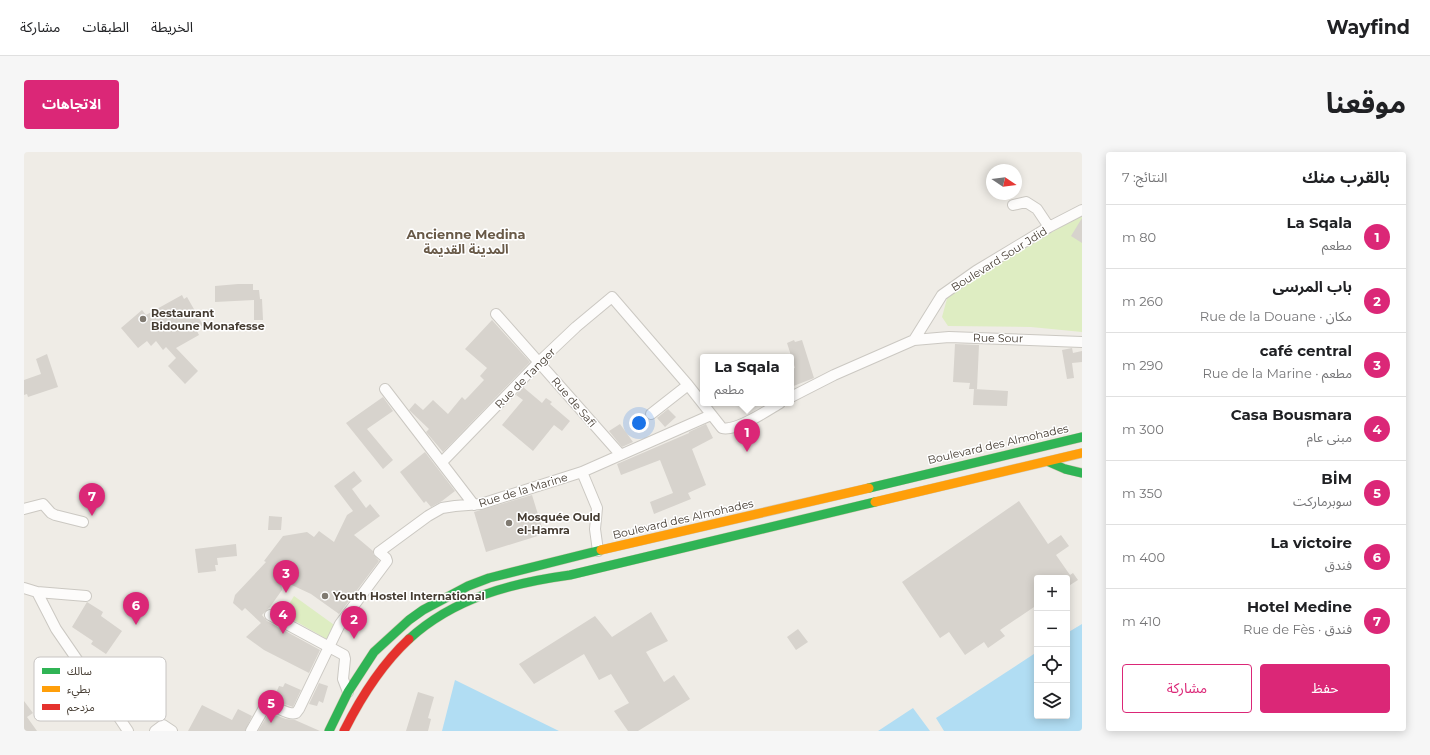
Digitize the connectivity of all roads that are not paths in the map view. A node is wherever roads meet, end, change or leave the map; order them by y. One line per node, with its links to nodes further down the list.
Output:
1 (1013, 204): 3 (street)
2 (1082, 210): 3 (street, Boulevard Sour Jdid)
3 (1049, 227): 5 (street, Boulevard Sour Jdid)
4 (496, 314): 7 (street, Rue de Safi)
5 (914, 340): 6 (street, Rue Sour); 10 (street, Rue Sour)
6 (1082, 342)
7 (539, 362): 8 (street, Rue de Tanger); 18 (street, Rue de Safi); 19 (street, Rue de Tanger)
8 (688, 385): 11 (street); 14 (street)
9 (385, 389): 19 (street)
10 (794, 395)
11 (700, 401)
12 (704, 406): 15 (street)
13 (775, 406): 15 (street)
14 (651, 414)
15 (711, 415): 18 (street, Rue de la Marine)
16 (1082, 437): 23 (main road, Boulevard des Almohades)
17 (1082, 453): 20 (main road)
18 (620, 454): 21 (street, Rue de la Marine)
19 (442, 462): 24 (street)
20 (1049, 462): 22 (main road); 26 (main road)
21 (582, 472): 24 (street, Rue de la Marine); 28 (street)
22 (1082, 473)
23 (820, 500): 26 (main road); 28 (main road, Boulevard des Almohades)
24 (474, 505): 35 (street, Rue de la Marine)
25 (24, 509): 27 (street)
26 (824, 514): 34 (main road)
27 (83, 522)
28 (598, 551): 33 (main road, Boulevard des Almohades)
29 (24, 588): 30 (street)
30 (37, 592): 31 (street); 36 (street)
31 (86, 596)
32 (270, 615): 35 (street)
33 (394, 634): 34 (main road); 37 (main road, Boulevard des Almohades)
34 (403, 646): 44 (main road)
35 (328, 647): 37 (street); 42 (street, Rue de la Marine)
36 (75, 657)
37 (348, 692): 43 (main road, Boulevard des Almohades)
38 (121, 721): 40 (street)
39 (159, 728): 41 (street)
40 (128, 731)
41 (172, 731)
42 (251, 731)
43 (329, 731)
44 (344, 731)

